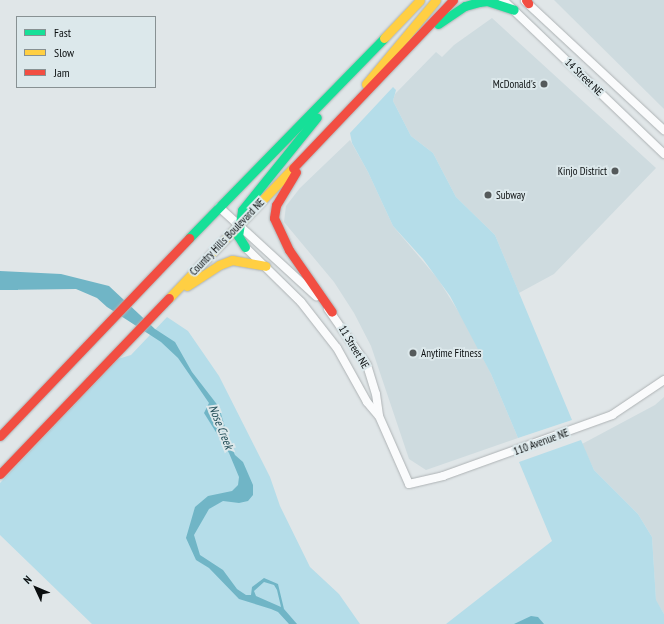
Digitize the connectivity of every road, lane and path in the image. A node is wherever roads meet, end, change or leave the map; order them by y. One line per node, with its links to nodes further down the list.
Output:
1 (420, 0): 8 (main road)
2 (436, 0): 9 (main road)
3 (453, 0): 7 (main road, Country Hills Boulevard NE)
4 (503, 0): 6 (street, 14 Street NE)
5 (526, 1): 10 (street, 14 Street NE)
6 (514, 10): 7 (main road); 11 (street, 14 Street NE)
7 (420, 35): 9 (main road, Country Hills Boulevard NE)
8 (326, 100): 13 (main road); 14 (main road)
9 (346, 113): 12 (main road, Country Hills Boulevard NE)
10 (664, 130)
11 (663, 152)
12 (308, 153): 14 (main road, Country Hills Boulevard NE); 18 (main road)
13 (219, 207): 14 (street, 11 Street NE); 21 (main road)
14 (239, 224): 15 (main road); 17 (main road, Country Hills Boulevard NE); 18 (street, 11 Street NE)
15 (245, 247): 16 (street, 11 Street NE)
16 (265, 266): 17 (main road); 20 (street, 11 Street NE)
17 (162, 305): 22 (main road, Country Hills Boulevard NE)
18 (332, 312): 20 (street, 11 Street NE)
19 (664, 380): 20 (street, 110 Avenue NE)
20 (379, 416)
21 (0, 436)
22 (0, 474)

